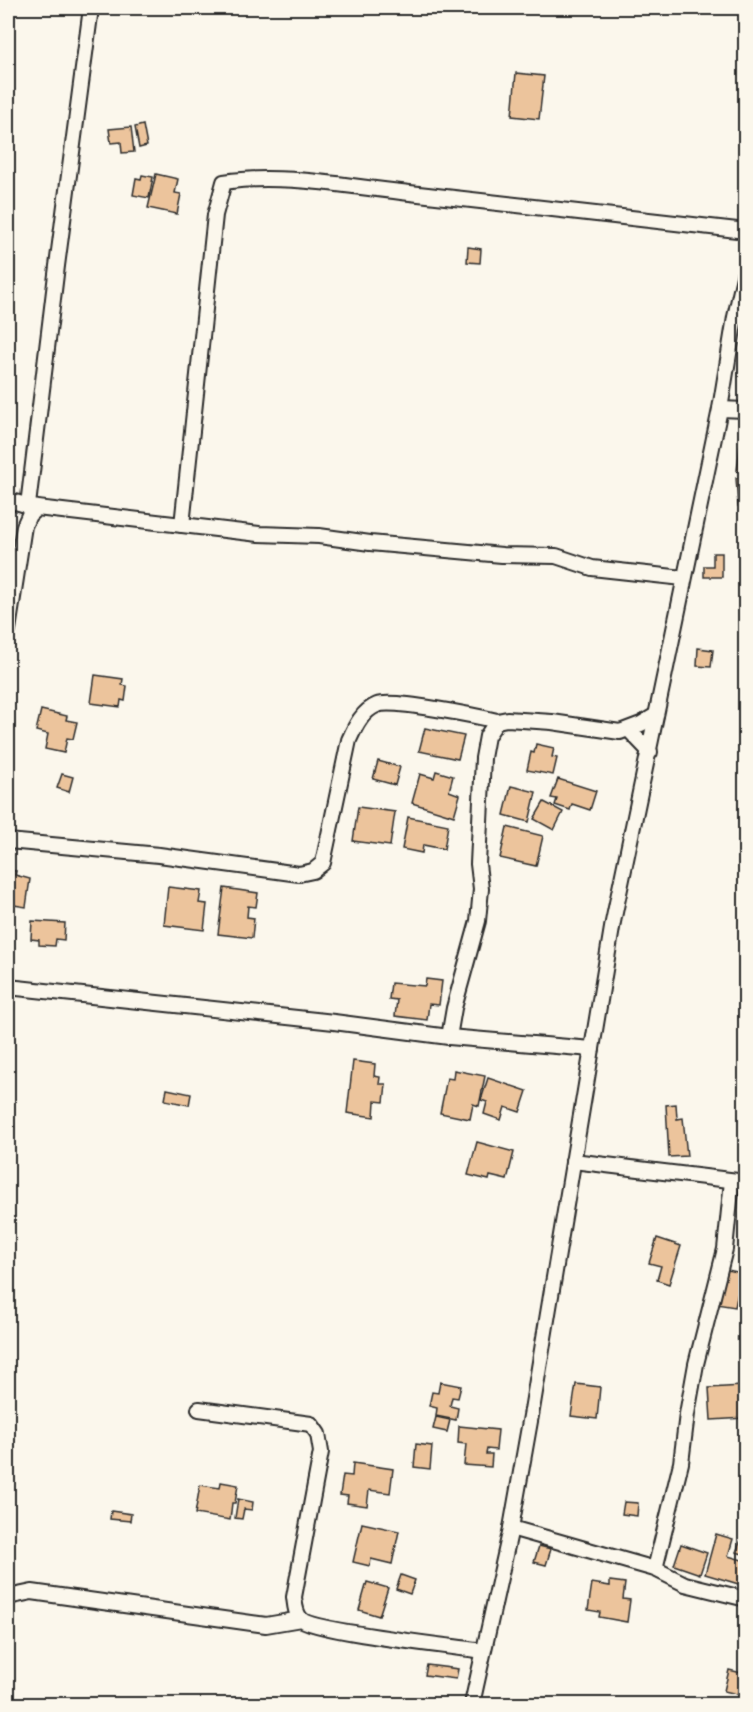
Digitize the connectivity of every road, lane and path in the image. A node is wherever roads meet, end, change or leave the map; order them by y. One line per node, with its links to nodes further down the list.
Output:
1 (91, 8): 7 (street)
2 (746, 231): 8 (street)
3 (746, 268): 4 (street)
4 (720, 409): 5 (street); 9 (street)
5 (746, 410)
6 (8, 500): 7 (street)
7 (33, 506): 8 (street); 10 (street)
8 (183, 525): 9 (street)
9 (683, 578): 11 (street)
10 (8, 630)
11 (656, 715): 13 (street); 14 (street)
12 (497, 721): 13 (street); 15 (street); 17 (street)
13 (629, 730): 14 (street)
14 (650, 752): 18 (street)
15 (8, 842)
16 (8, 987): 17 (street)
17 (449, 1038): 18 (street)
18 (592, 1049): 19 (street)
19 (573, 1161): 20 (street); 22 (street)
20 (739, 1181): 23 (street)
21 (199, 1409): 26 (street)
22 (511, 1527): 23 (street); 27 (street)
23 (655, 1569): 25 (street)
24 (8, 1597): 26 (street)
25 (746, 1599)
26 (301, 1619): 27 (street)
27 (483, 1651): 28 (street)
28 (472, 1704)

